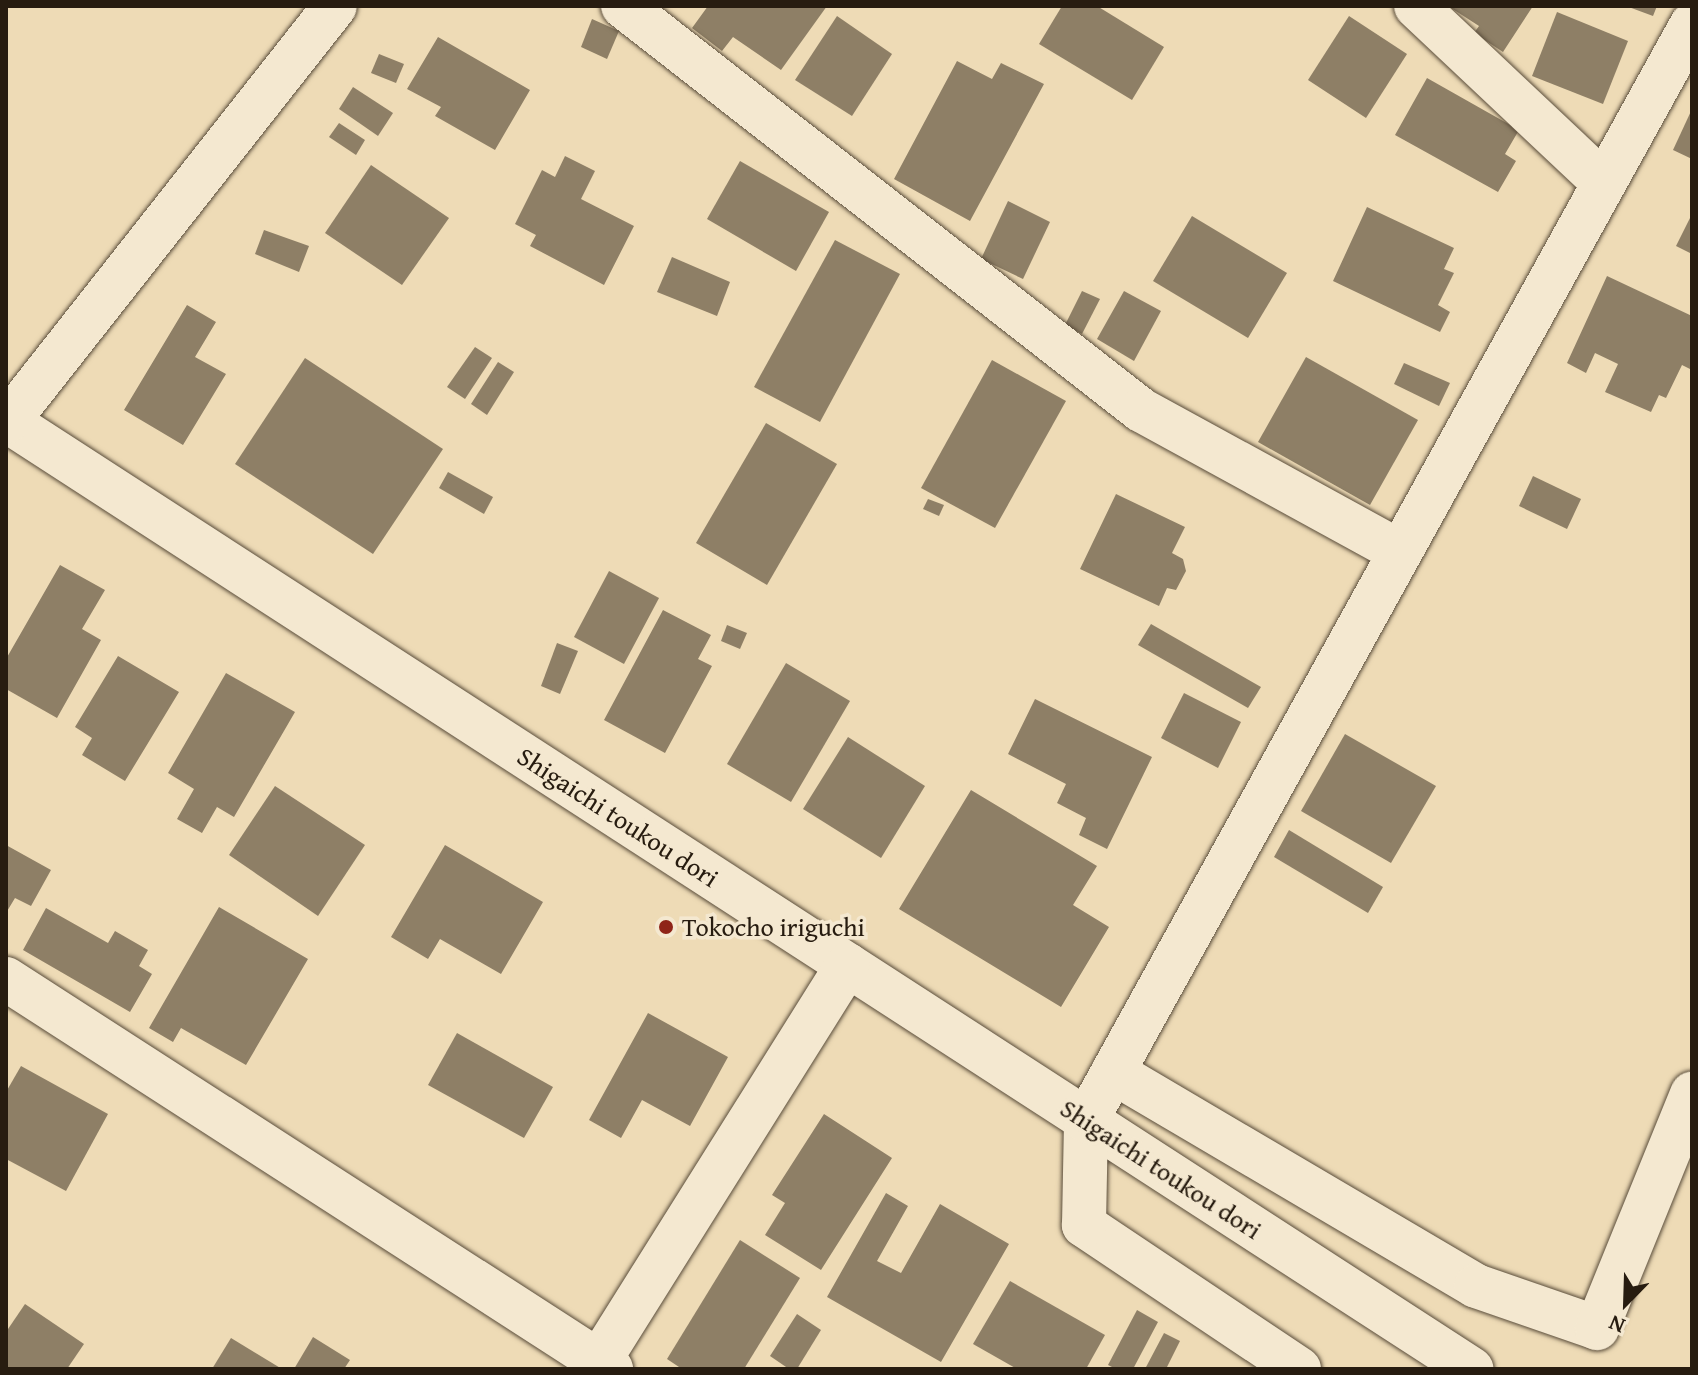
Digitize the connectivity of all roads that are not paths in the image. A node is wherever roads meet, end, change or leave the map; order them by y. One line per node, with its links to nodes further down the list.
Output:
1 (335, 6): 6 (street)
2 (623, 6): 7 (street)
3 (1416, 6): 5 (street)
4 (1692, 24): 5 (street)
5 (1603, 182): 7 (street)
6 (7, 421): 8 (street, Shigaichi toukou dori)
7 (1399, 551): 10 (street)
8 (847, 965): 12 (street, Shigaichi toukou dori); 13 (street)
9 (6, 979): 13 (street)
10 (1113, 1072): 11 (street); 12 (street)
11 (1692, 1094)
12 (1086, 1121): 14 (street); 15 (street, Shigaichi toukou dori)
13 (601, 1366)
14 (1299, 1369)
15 (1471, 1369)

